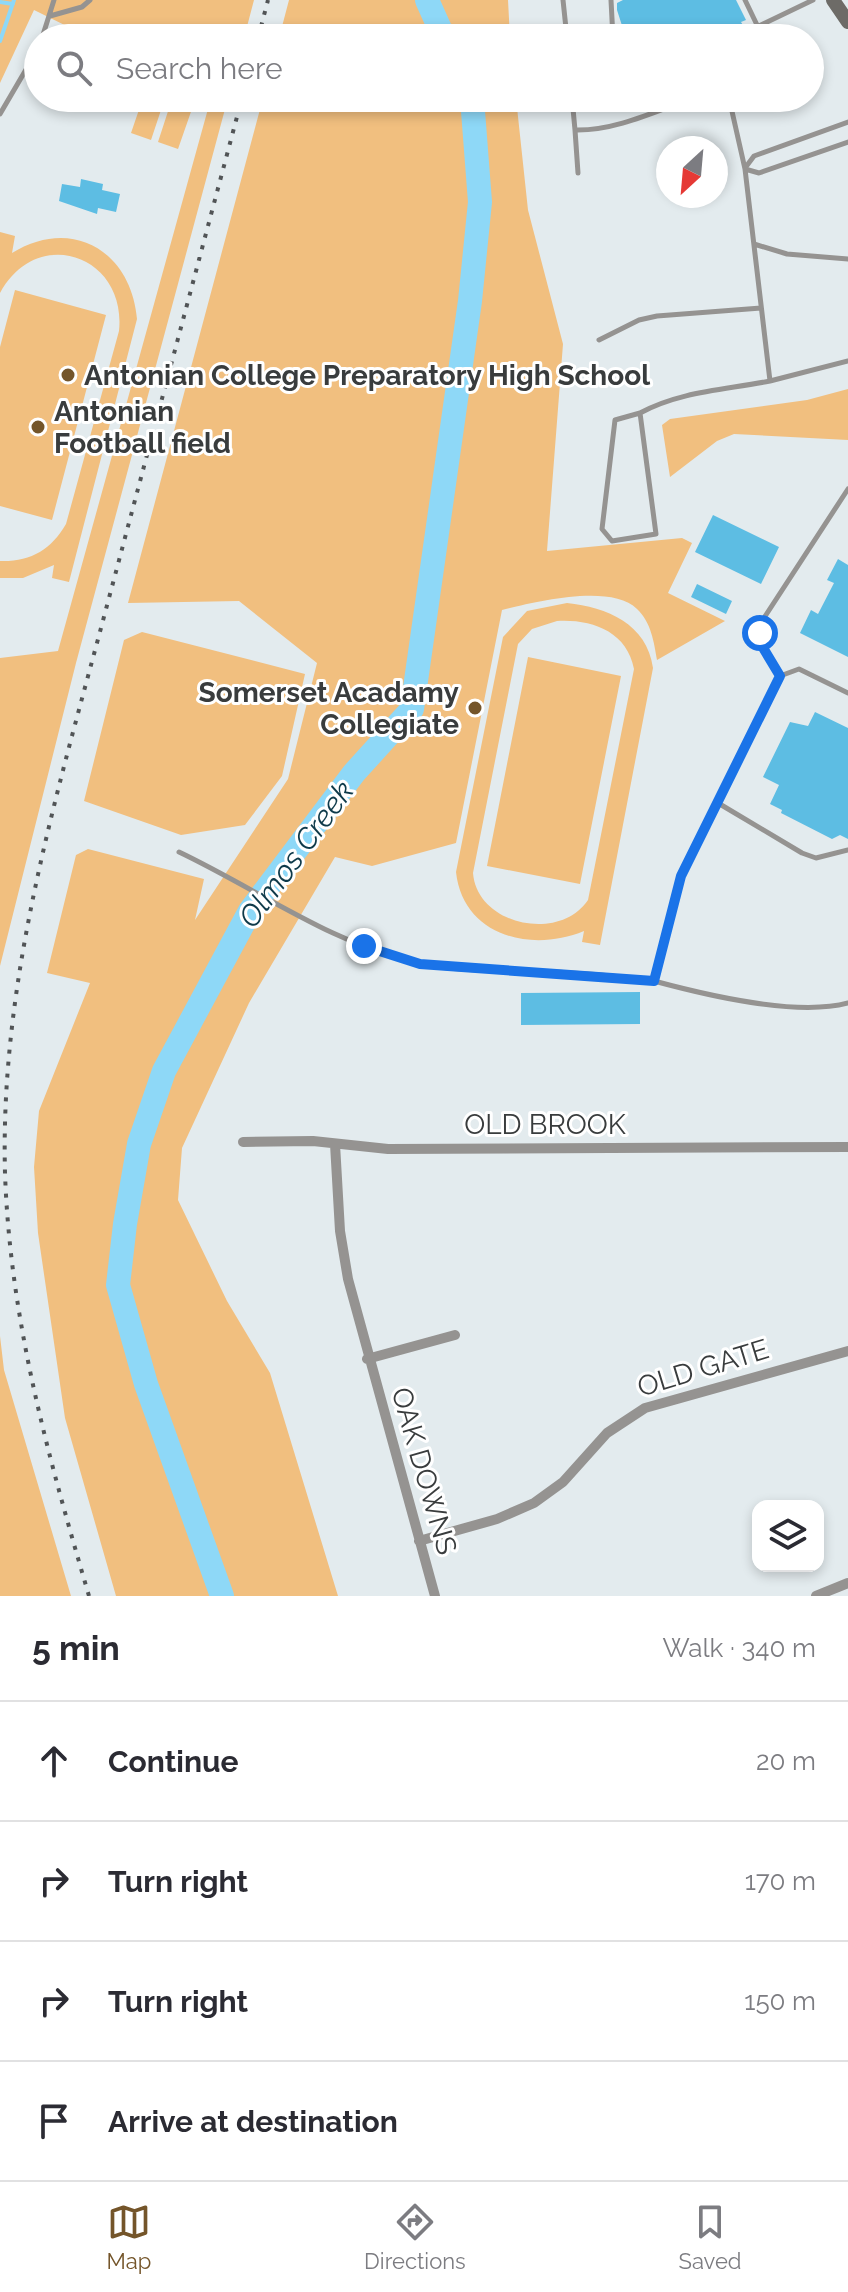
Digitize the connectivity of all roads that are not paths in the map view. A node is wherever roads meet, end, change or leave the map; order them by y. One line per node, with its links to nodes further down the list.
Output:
1 (54, 0): 8 (lane)
2 (90, 0): 8 (lane)
3 (563, 0): 11 (lane)
4 (611, 0): 12 (lane)
5 (745, 0): 13 (lane)
6 (813, 0): 14 (lane)
7 (833, 0): 9 (main road)
8 (50, 16): 10 (lane)
9 (848, 22)
10 (47, 24)
11 (566, 24)
12 (612, 24)
13 (757, 24)
14 (764, 24)
15 (24, 73): 19 (lane)
16 (573, 112): 21 (lane)
17 (652, 112): 21 (lane)
18 (732, 112): 23 (lane)
19 (0, 114)
20 (848, 122): 23 (lane)
21 (575, 130): 24 (lane)
22 (848, 142): 23 (lane)
23 (745, 169): 25 (lane)
24 (578, 173)
25 (754, 244): 26 (lane); 27 (lane)
26 (848, 259)
27 (761, 308): 28 (lane); 30 (lane)
28 (599, 340)
29 (848, 361): 30 (lane)
30 (770, 381): 31 (lane)
31 (640, 413): 31 (lane)
32 (848, 489): 33 (lane)
33 (780, 676): 34 (lane); 35 (lane)
34 (848, 693)
35 (718, 803): 36 (lane); 38 (lane)
36 (848, 850)
37 (179, 852): 38 (lane)
38 (654, 981): 39 (lane)
39 (848, 1003)
40 (243, 1142): 41 (street, OLD BROOK)
41 (335, 1144): 42 (street, OLD BROOK); 45 (street, OAK DOWNS)
42 (848, 1147)
43 (455, 1335): 45 (street, OAK DOWNS)
44 (848, 1351): 46 (street, OLD GATE)
45 (367, 1359): 46 (street, OAK DOWNS)
46 (419, 1541): 48 (street, OAK DOWNS)
47 (848, 1583): 49 (street)
48 (435, 1596)
49 (816, 1596)

